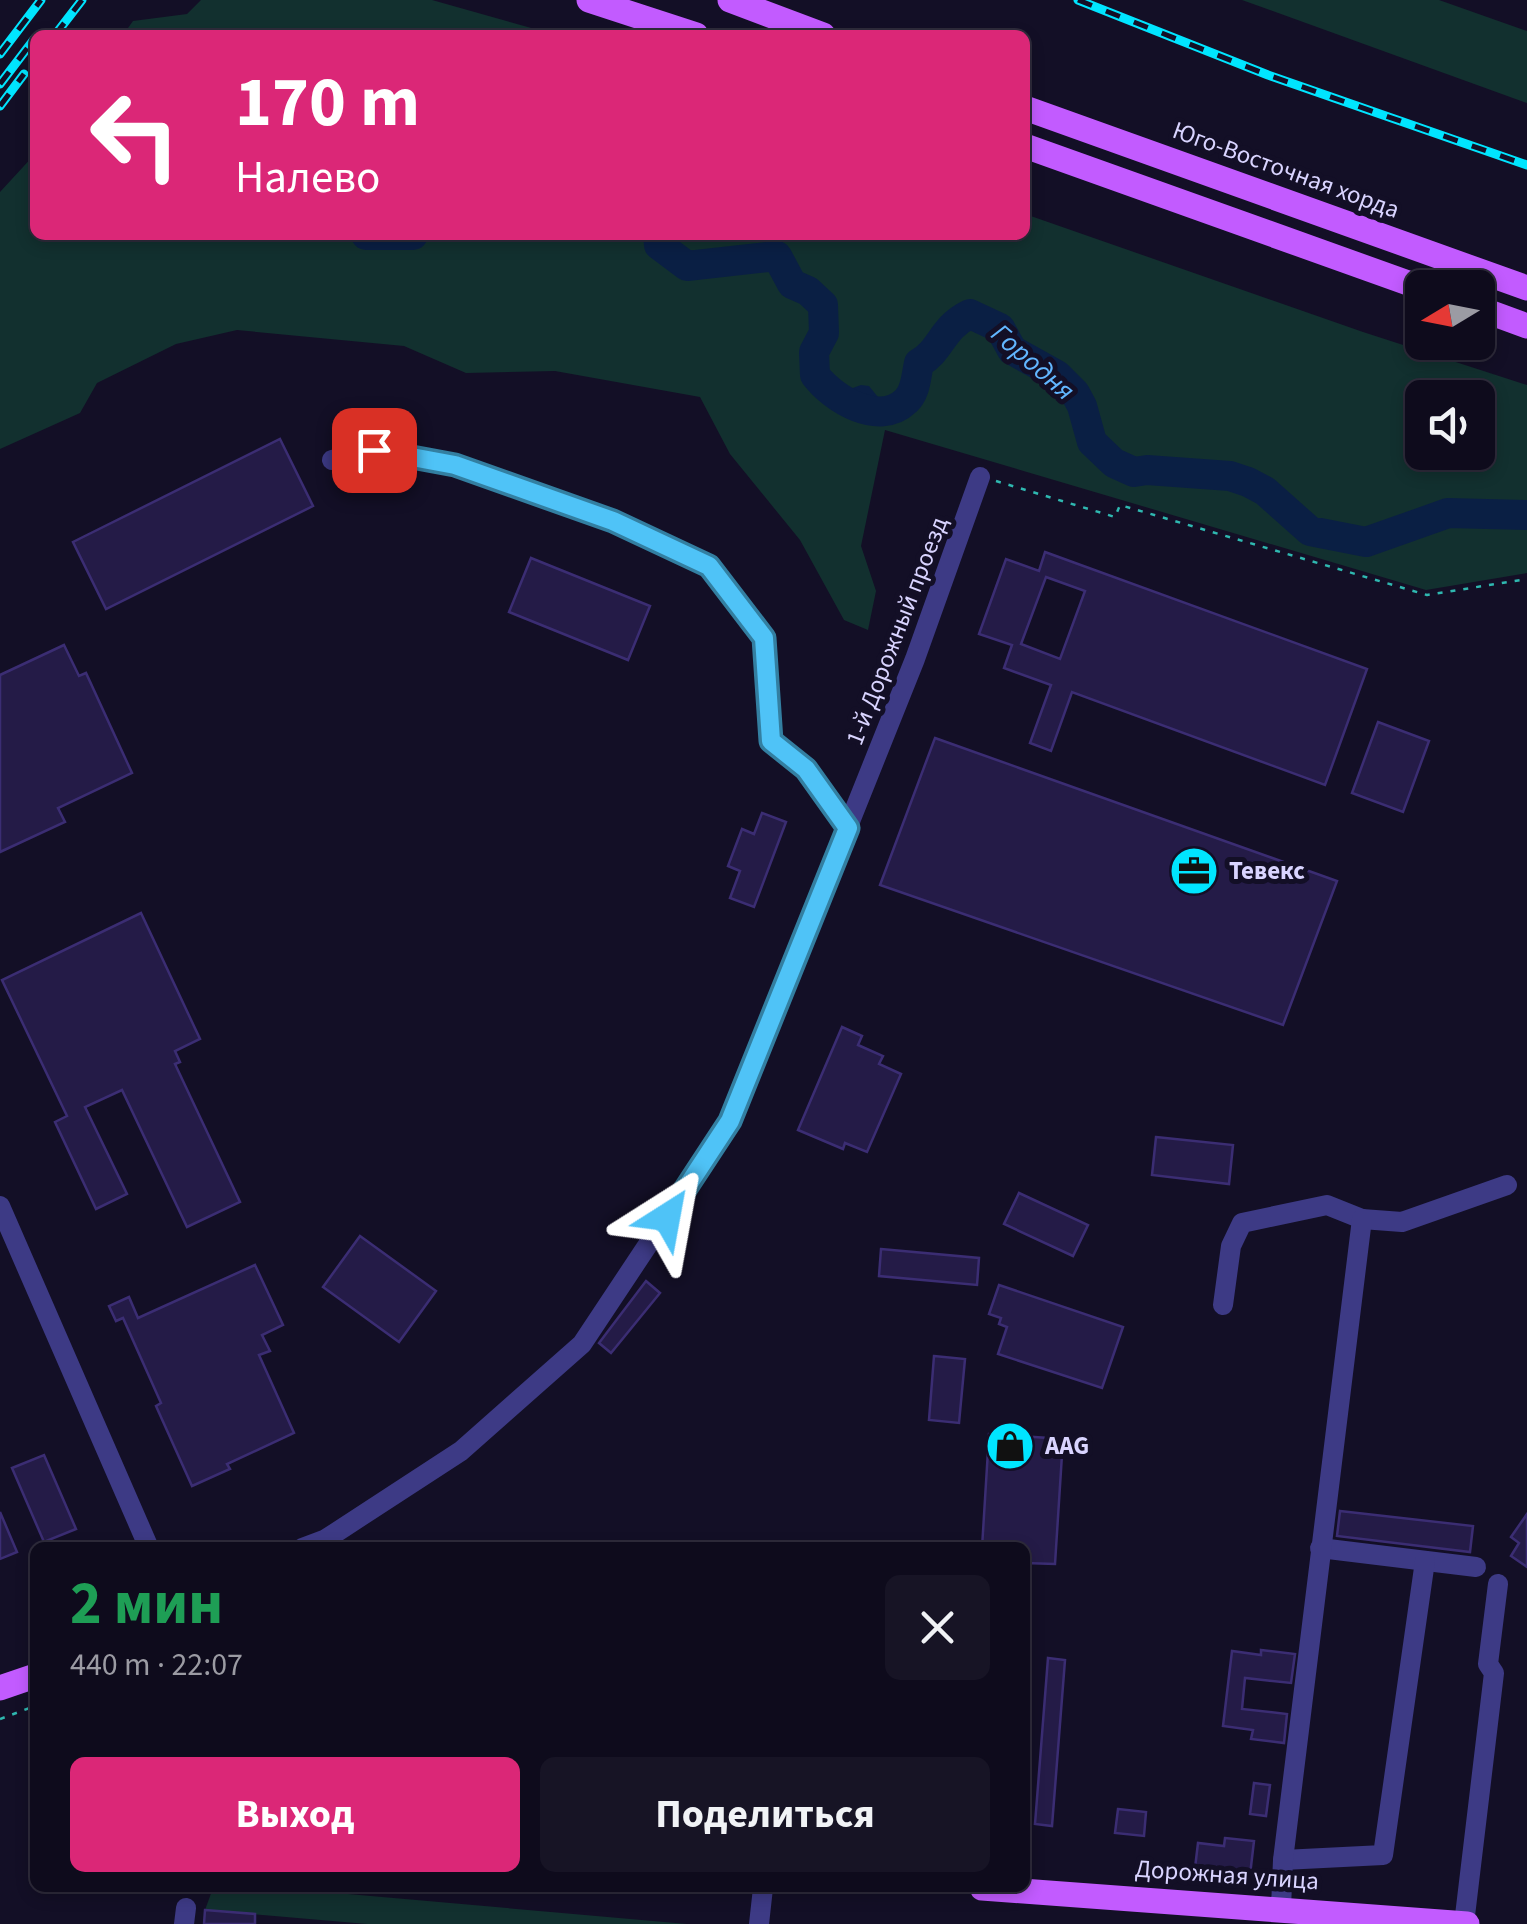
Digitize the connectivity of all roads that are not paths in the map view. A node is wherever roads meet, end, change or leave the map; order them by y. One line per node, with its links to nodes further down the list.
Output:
1 (589, 0): 3 (main road)
2 (730, 0): 4 (main road)
3 (681, 30)
4 (811, 30)
5 (1030, 110): 8 (main road, Юго-Восточная хорда)
6 (1030, 148): 7 (main road)
7 (1405, 282)
8 (1527, 288)
9 (1495, 314): 10 (main road)
10 (1527, 326)
11 (332, 460): 13 (street)
12 (980, 476): 13 (street, 1-й Дорожный проезд)
13 (848, 828): 19 (street, 1-й Дорожный проезд)
14 (1507, 1185): 16 (street)
15 (0, 1206): 18 (street)
16 (1362, 1219): 17 (street); 20 (street)
17 (1222, 1306)
18 (146, 1542)
19 (318, 1542)
20 (1320, 1548): 21 (street); 26 (street)
21 (1426, 1561): 22 (street); 26 (street)
22 (1476, 1567)
23 (1498, 1584): 31 (street)
24 (30, 1678): 25 (main road)
25 (0, 1688)
26 (1283, 1860): 29 (street)
27 (1030, 1891): 29 (main road, Дорожная улица)
28 (763, 1892): 32 (street)
29 (1281, 1908): 30 (main road, Дорожная улица)
30 (1352, 1919): 31 (main road, Дорожная улица)
31 (1453, 1923)
32 (759, 1924)

